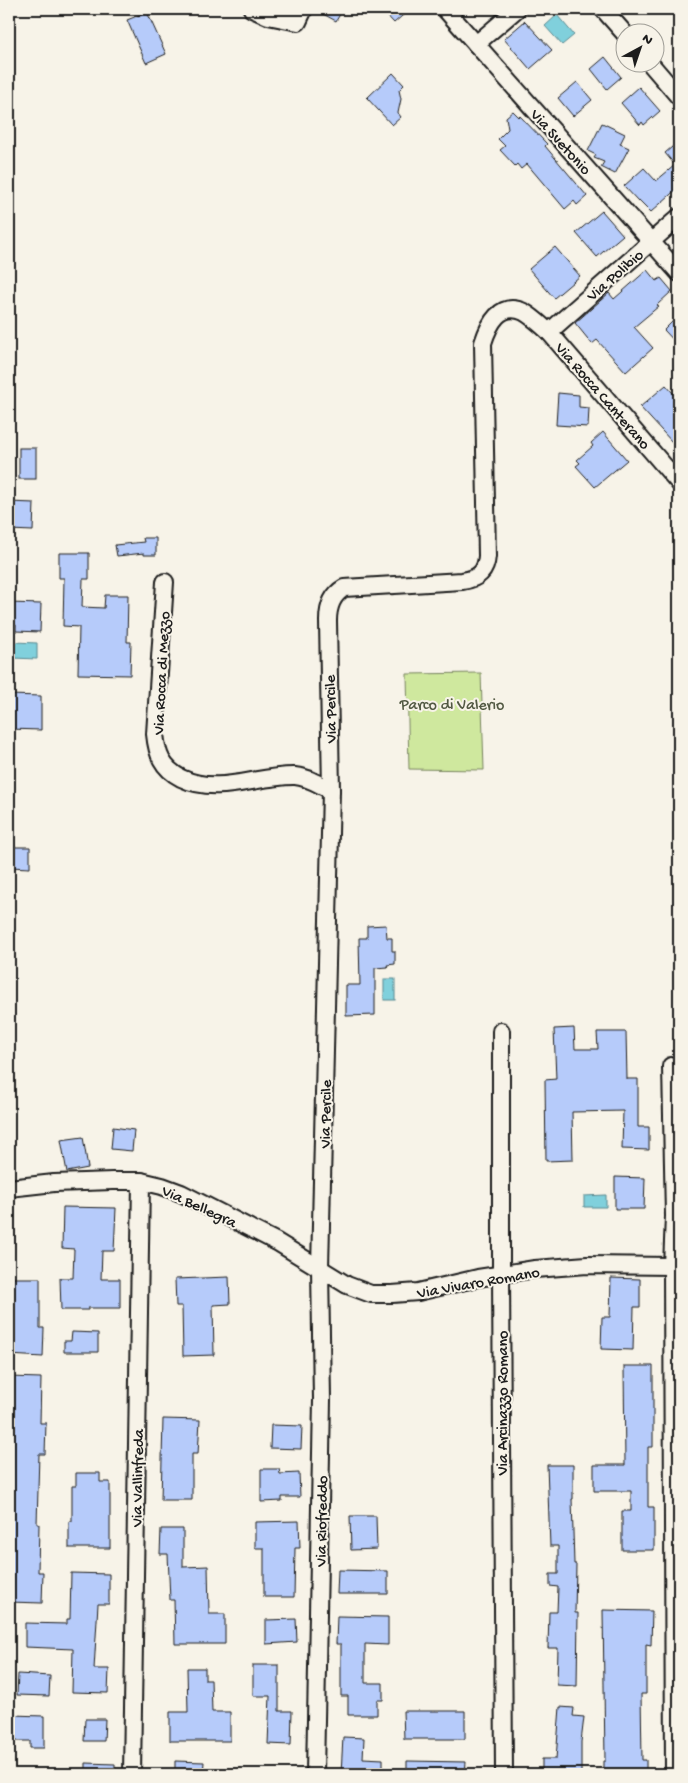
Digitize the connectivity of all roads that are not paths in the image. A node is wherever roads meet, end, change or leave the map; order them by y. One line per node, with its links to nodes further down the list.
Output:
1 (252, 9): 2 (street)
2 (304, 9)
3 (445, 9): 7 (street, Via Svetonio)
4 (517, 9): 7 (street)
5 (603, 9): 6 (street)
6 (616, 24)
7 (476, 44): 11 (street, Via Svetonio)
8 (658, 72): 9 (street)
9 (679, 97)
10 (679, 217): 11 (street, Via Polibio)
11 (652, 241): 12 (street, Via Svetonio); 14 (street, Via Polibio)
12 (679, 273)
13 (523, 312): 14 (street, Via Rocca Canterano); 17 (street, Via Percile)
14 (549, 332): 15 (street, Via Rocca Canterano)
15 (679, 483)
16 (165, 582): 17 (street, Via Rocca di Mezzo)
17 (331, 790): 24 (street, Via Percile)
18 (501, 1031): 25 (street, Via Arcinazzo Romano)
19 (671, 1066): 22 (street)
20 (141, 1181): 21 (street, Via Bellegra); 24 (street, Via Bellegra); 26 (street, Via Vallinfreda)
21 (9, 1188)
22 (677, 1216): 23 (street)
23 (672, 1266): 25 (street, Via Vivaro Romano); 29 (street)
24 (320, 1268): 25 (street, Via Vivaro Romano); 27 (street, Via Riofreddo)
25 (500, 1274): 28 (street, Via Arcinazzo Romano)
26 (132, 1774)
27 (315, 1774)
28 (504, 1774)
29 (674, 1774)

